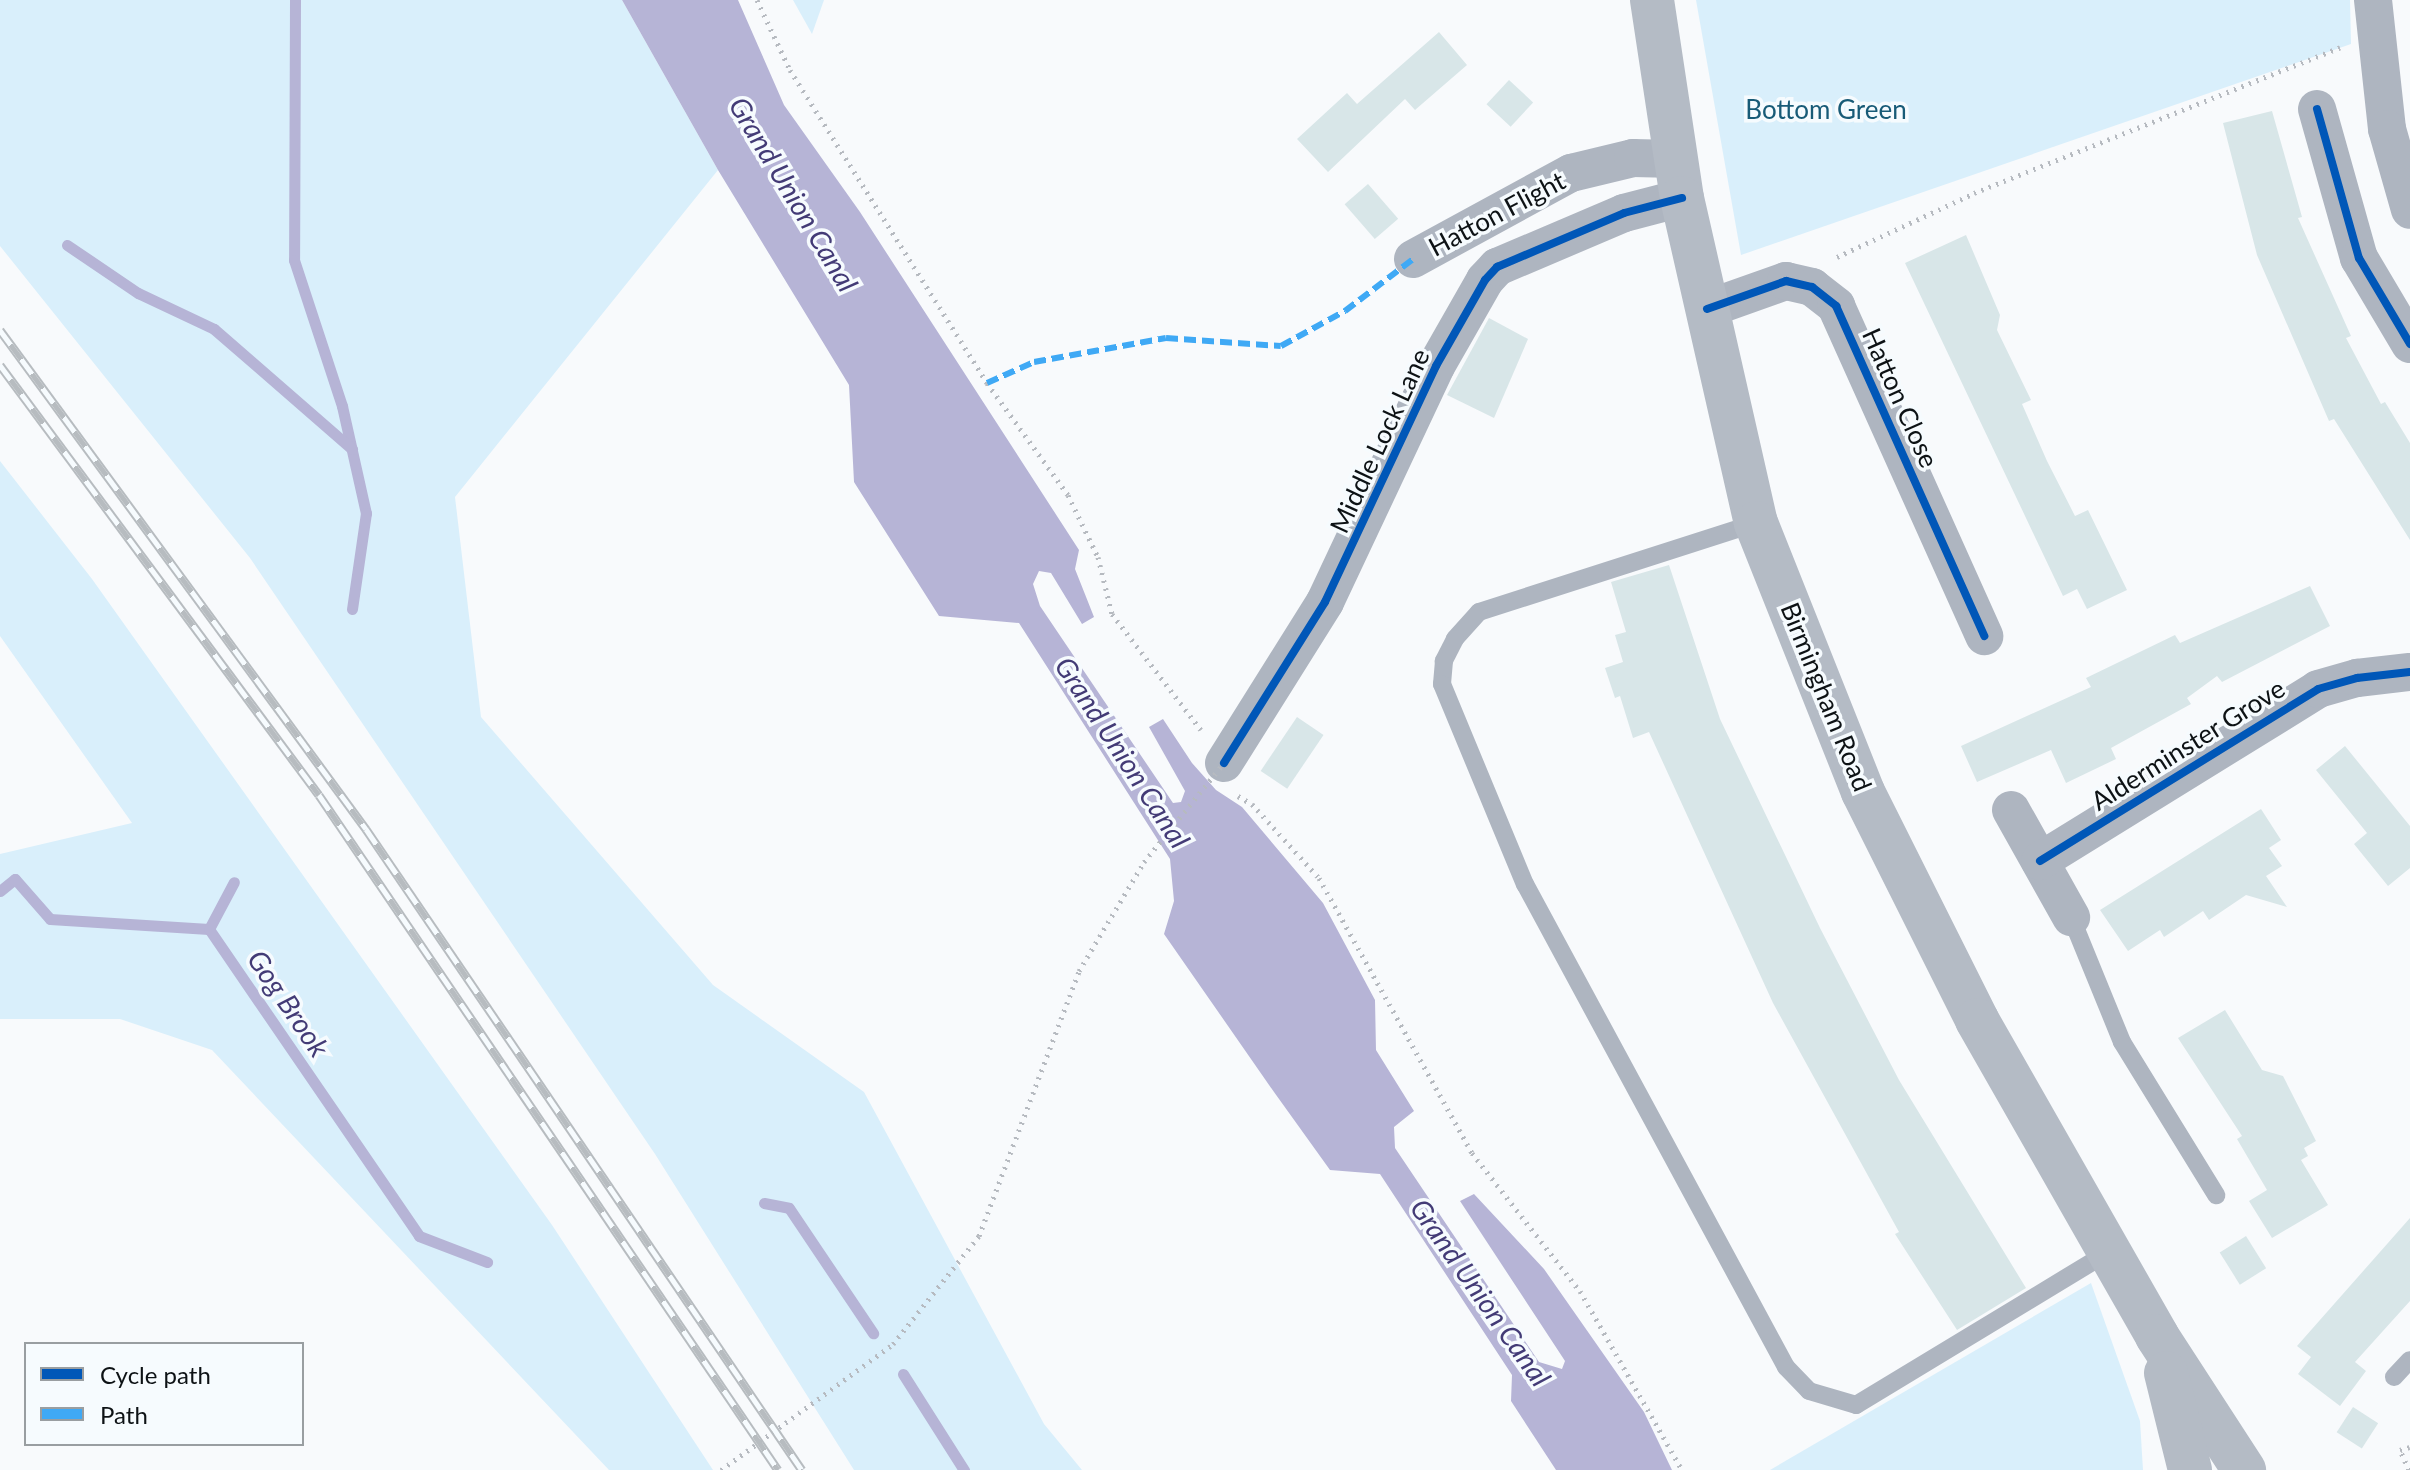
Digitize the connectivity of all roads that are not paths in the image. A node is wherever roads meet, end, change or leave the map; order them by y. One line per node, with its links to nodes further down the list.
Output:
1 (1652, 0): 4 (highway, Birmingham Road)
2 (2375, 18): 5 (street)
3 (2317, 109): 6 (street)
4 (1679, 179): 7 (street, Hatton Flight); 8 (highway, Birmingham Road); 13 (street, Middle Lock Lane)
5 (2406, 201): 6 (street)
6 (2345, 212): 9 (street)
7 (1413, 259)
8 (1707, 309): 10 (highway, Birmingham Road); 11 (street, Hatton Close)
9 (2410, 344)
10 (1756, 523): 18 (highway, Birmingham Road); 18 (lane)
11 (1984, 636)
12 (2410, 672): 15 (street, Alderminster Grove)
13 (1220, 761)
14 (2011, 810): 15 (street)
15 (2040, 861): 16 (street)
16 (2071, 917): 17 (lane)
17 (2216, 1195)
18 (2109, 1252): 19 (highway, Birmingham Road)
19 (2157, 1336): 22 (highway, Birmingham Road); 23 (highway, Birmingham Road)
20 (2410, 1360): 21 (lane)
21 (2394, 1377)
22 (2190, 1470)
23 (2244, 1470)

